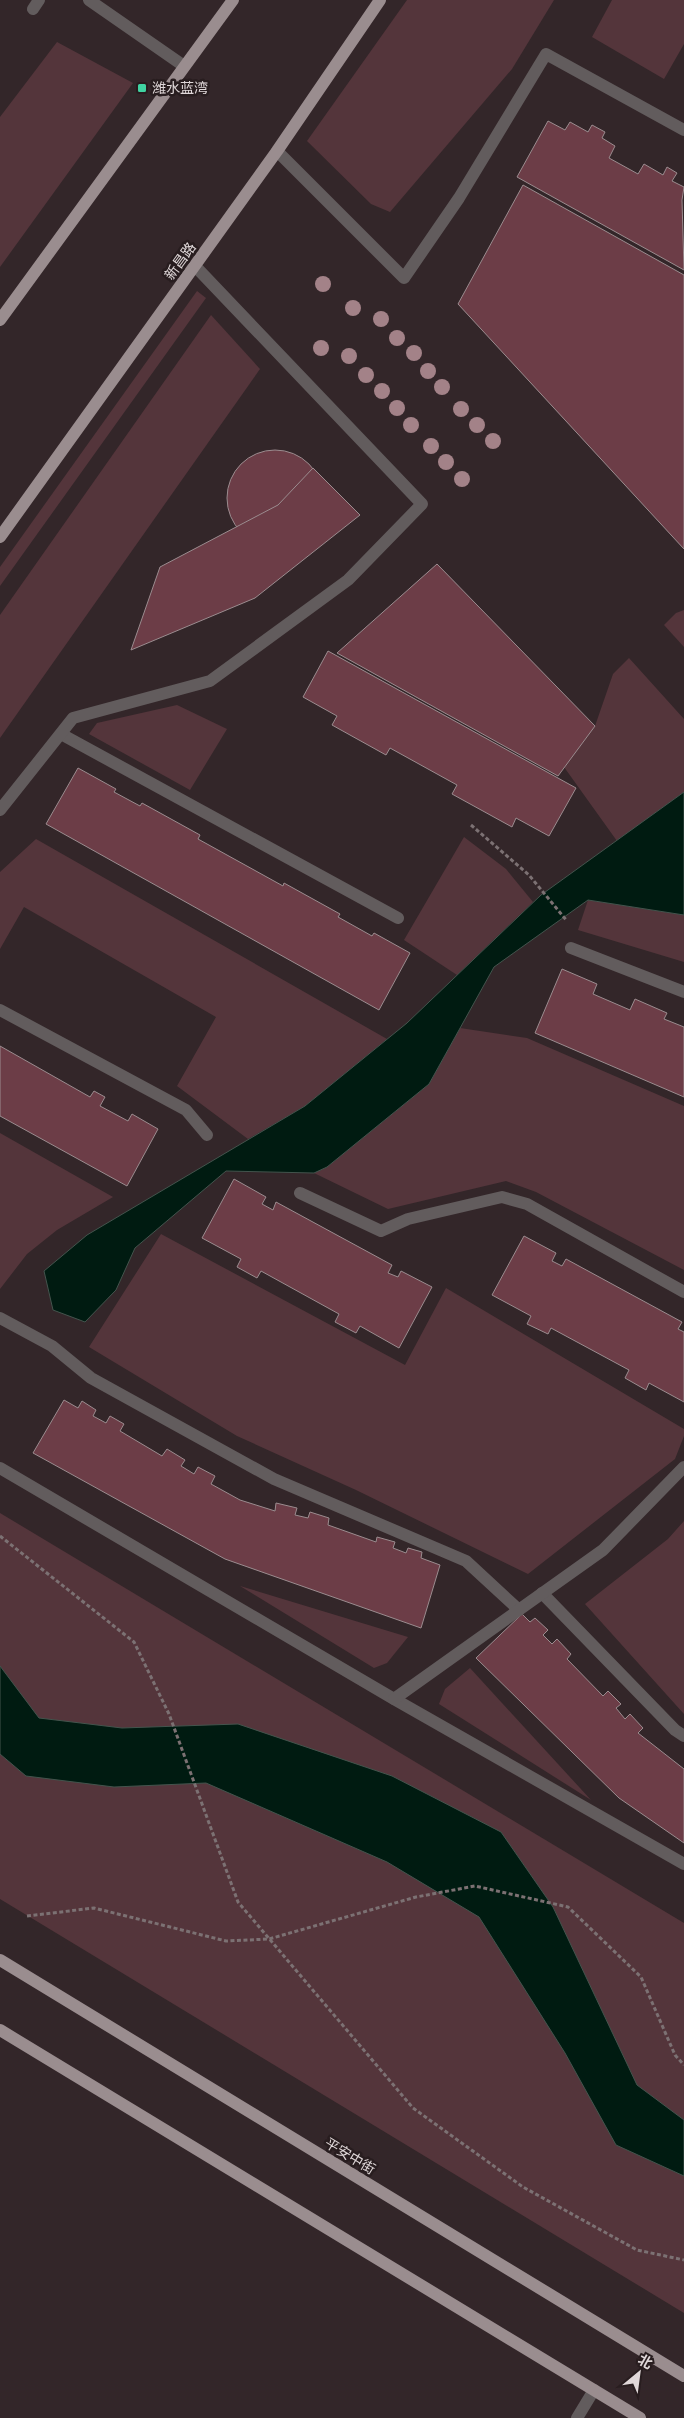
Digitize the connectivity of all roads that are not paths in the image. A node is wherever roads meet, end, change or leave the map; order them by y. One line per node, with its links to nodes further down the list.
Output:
1 (88, 0): 4 (lane)
2 (233, 0): 4 (main road)
3 (380, 0): 6 (main road, 新昌路)
4 (184, 66): 8 (main road)
5 (684, 130): 6 (lane)
6 (277, 151): 7 (main road, 新昌路)
7 (195, 266): 9 (main road, 新昌路); 10 (lane)
8 (0, 320)
9 (0, 537)
10 (61, 734): 11 (lane); 12 (lane)
11 (0, 810)
12 (398, 918)
13 (571, 948): 14 (lane)
14 (684, 992)
15 (0, 1010): 16 (lane)
16 (207, 1135)
17 (300, 1193): 18 (lane)
18 (684, 1292)
19 (0, 1318): 23 (lane)
20 (684, 1466): 22 (lane)
21 (0, 1468): 24 (lane)
22 (542, 1594): 23 (lane); 25 (lane)
23 (519, 1610): 24 (lane)
24 (394, 1699): 26 (lane)
25 (684, 1736)
26 (684, 1864)
27 (0, 1960): 29 (main road, 平安中街)
28 (0, 2030): 30 (main road)
29 (684, 2376)
30 (594, 2390): 31 (lane); 32 (main road)
31 (577, 2418)
32 (640, 2418)

